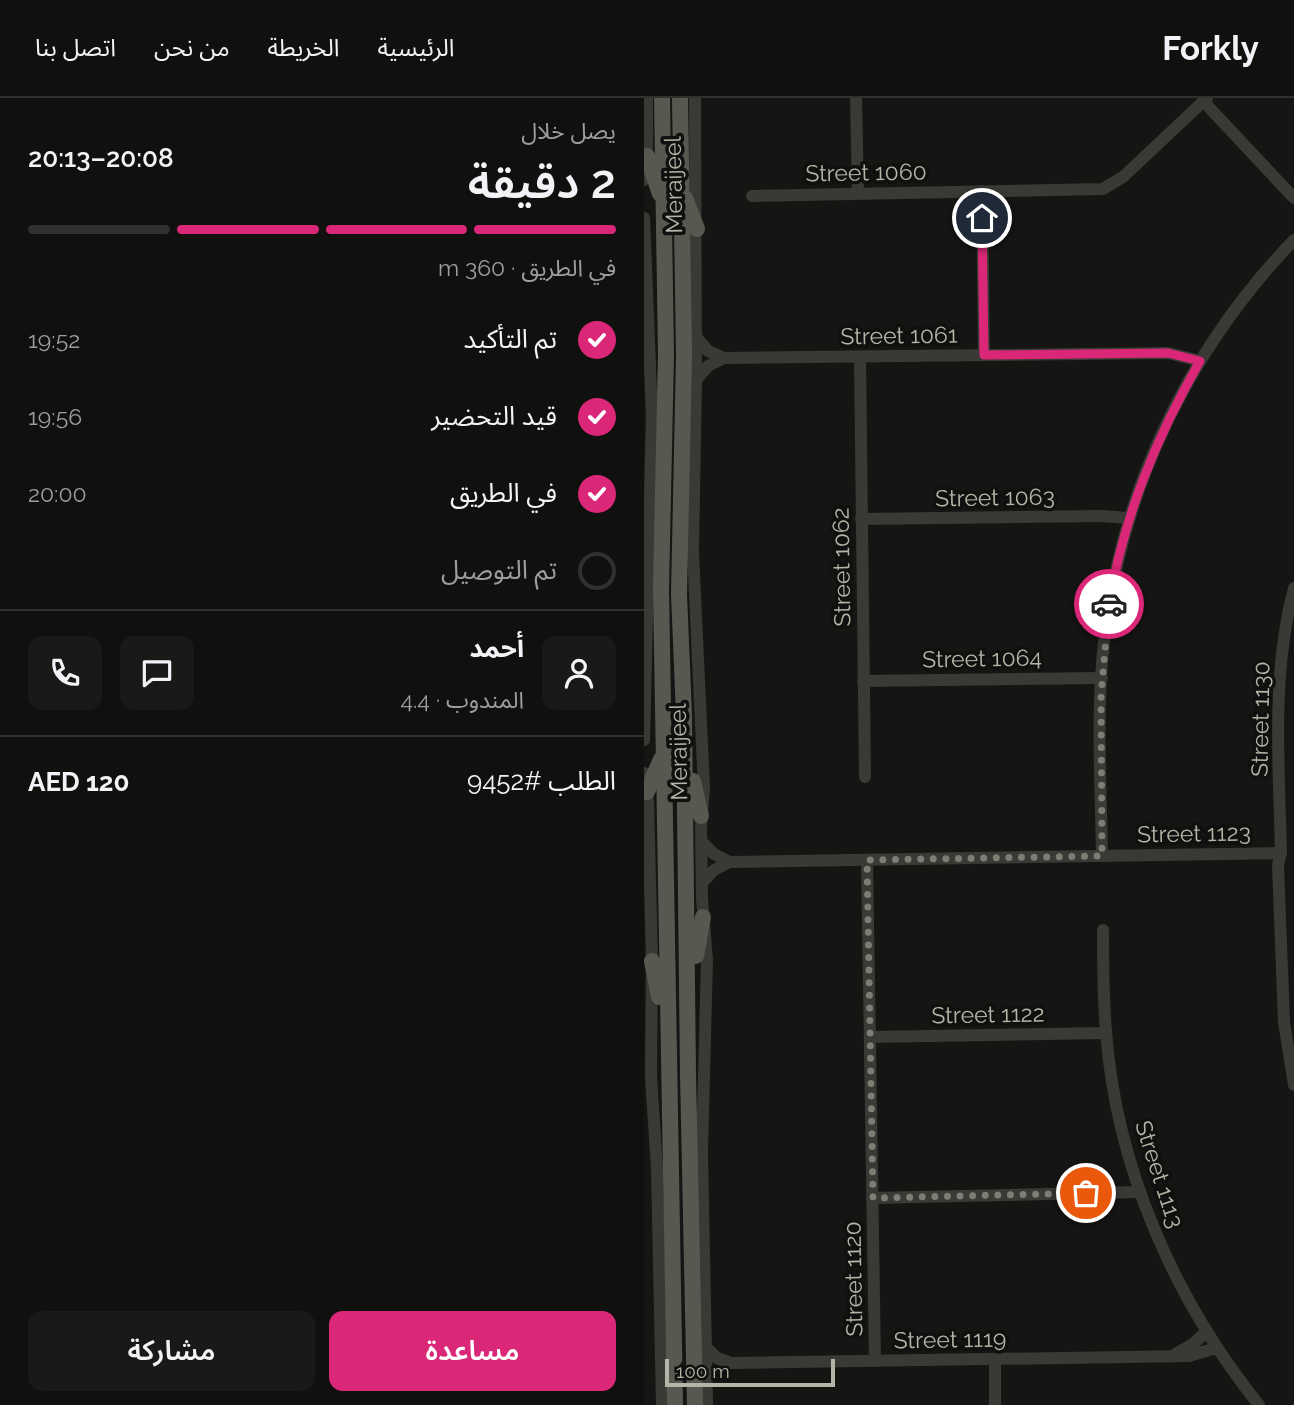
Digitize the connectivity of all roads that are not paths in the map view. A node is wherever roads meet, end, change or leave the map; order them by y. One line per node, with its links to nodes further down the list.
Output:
1 (647, 98): 7 (street)
2 (662, 98): 14 (main road, Meraijeel)
3 (680, 98): 9 (main road, Meraijeel)
4 (695, 98): 16 (street, Meraijeel)
5 (856, 98): 11 (street)
6 (1205, 100): 10 (street, Street 1060); 13 (street, Street 1060)
7 (646, 156): 8 (street); 14 (main road)
8 (644, 180)
9 (681, 190): 16 (main road); 29 (main road, Meraijeel)
10 (982, 191): 11 (street, Street 1060); 19 (street)
11 (858, 193): 12 (street, Street 1060)
12 (752, 196)
13 (1294, 198)
14 (664, 205): 31 (main road, Meraijeel)
15 (644, 218): 30 (street)
16 (697, 229): 18 (street, Meraijeel)
17 (1294, 240): 22 (street)
18 (696, 337): 21 (street); 23 (street, Meraijeel)
19 (984, 355): 20 (street, Street 1061); 22 (street, Street 1061)
20 (860, 357): 21 (street, Street 1061); 25 (street, Street 1062)
21 (724, 358): 23 (street)
22 (1200, 361): 24 (street)
23 (696, 380): 35 (street, Meraijeel)
24 (1129, 518): 25 (street, Street 1063); 27 (street)
25 (861, 519): 28 (street, Street 1062)
26 (1294, 588): 38 (street, Street 1130)
27 (1102, 678): 28 (street, Street 1064); 39 (street)
28 (863, 681): 33 (street, Street 1062)
29 (684, 715): 35 (main road); 49 (main road, Meraijeel)
30 (644, 740)
31 (663, 754): 34 (main road); 51 (main road, Meraijeel)
32 (644, 774): 34 (street)
33 (865, 777)
34 (648, 792): 37 (street)
35 (701, 816): 36 (street, Meraijeel)
36 (702, 842): 41 (street); 43 (street, Meraijeel)
37 (647, 846): 42 (street)
38 (1281, 853): 39 (street, Street 1123); 50 (street, Street 1130)
39 (1102, 856): 40 (street, Street 1123)
40 (867, 860): 41 (street, Street 1123); 48 (street, Street 1120)
41 (730, 862): 43 (street)
42 (647, 876): 46 (street)
43 (702, 883): 44 (street, Meraijeel)
44 (703, 917): 49 (main road); 55 (street, Meraijeel)
45 (1103, 930): 47 (street, Street 1113)
46 (652, 961): 51 (main road); 62 (street)
47 (1106, 1033): 48 (street, Street 1122); 52 (street, Street 1113)
48 (870, 1037): 53 (street, Street 1120)
49 (688, 1074): 64 (main road, Meraijeel)
50 (1294, 1085)
51 (670, 1130): 63 (main road, Meraijeel)
52 (1140, 1192): 53 (street); 54 (street, Street 1113)
53 (873, 1198): 59 (street, Street 1120)
54 (1206, 1332): 56 (street, Street 1113); 57 (street)
55 (705, 1346): 60 (street); 61 (street, Meraijeel)
56 (1216, 1348): 57 (street, Street 1119); 67 (street, Street 1113)
57 (1171, 1357): 58 (street, Street 1119)
58 (995, 1359): 59 (street, Street 1119); 66 (street)
59 (875, 1361): 60 (street, Street 1119)
60 (731, 1363): 61 (street)
61 (706, 1381): 65 (street, Meraijeel)
62 (662, 1405)
63 (675, 1405)
64 (695, 1405)
65 (707, 1405)
66 (996, 1405)
67 (1259, 1405)

